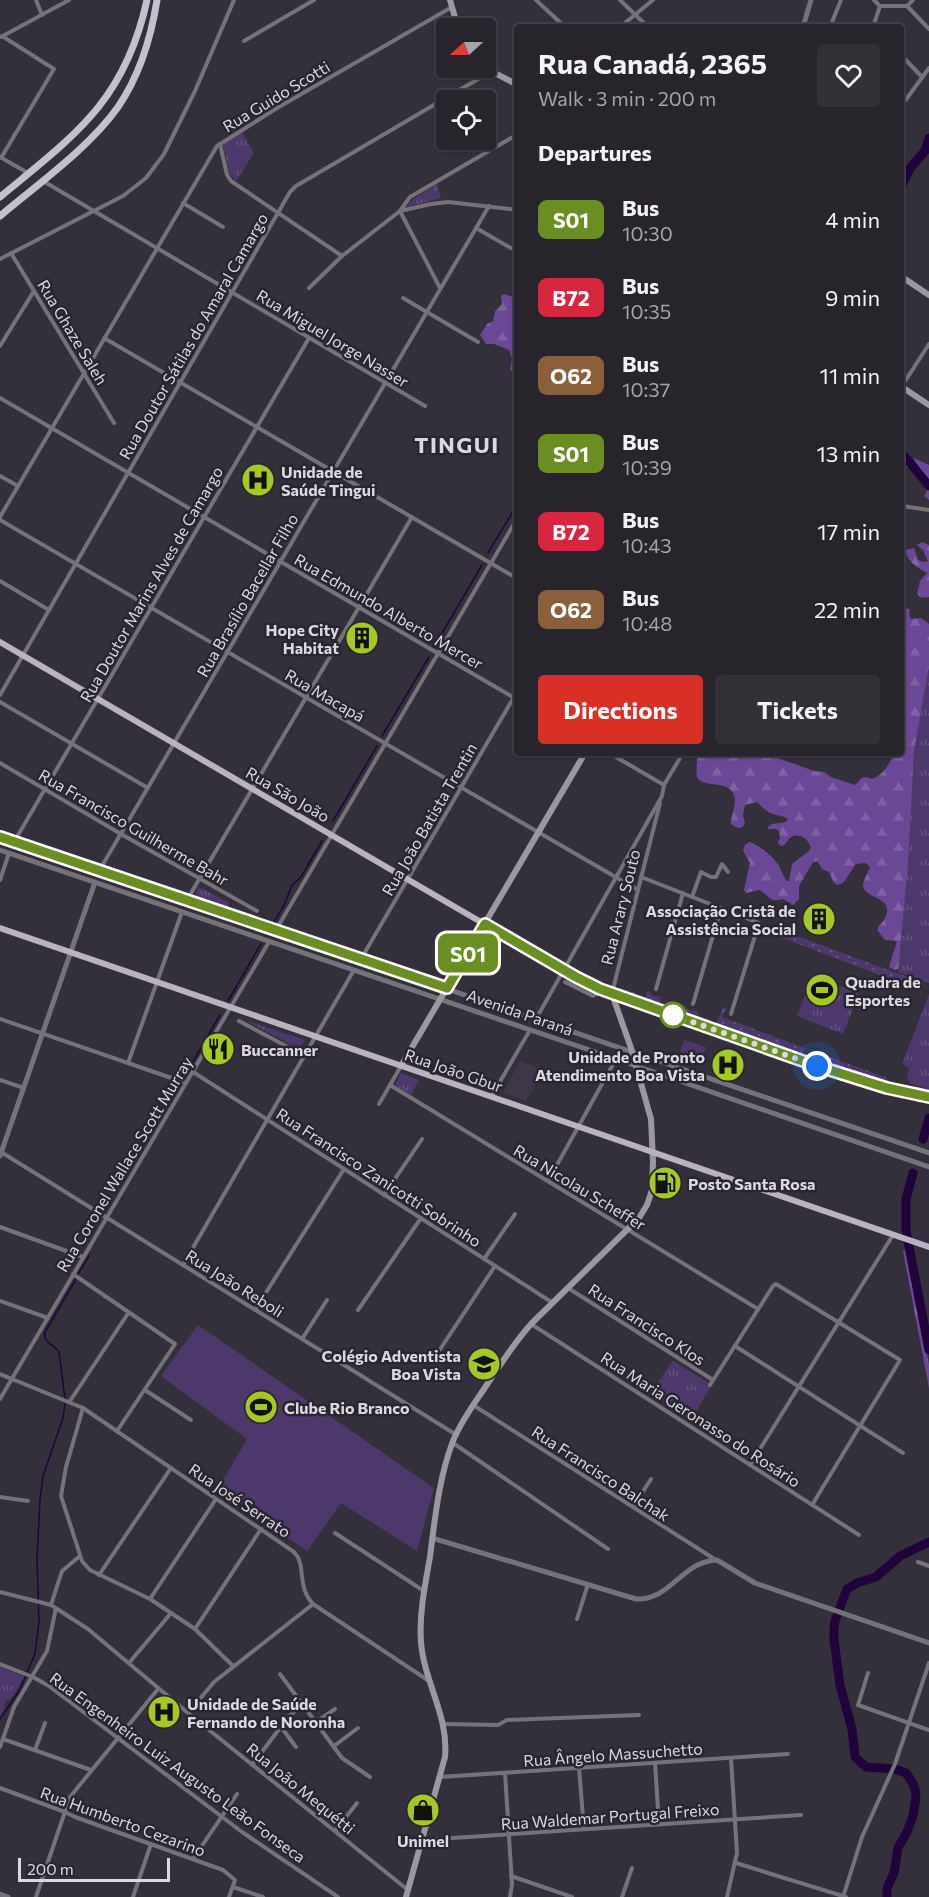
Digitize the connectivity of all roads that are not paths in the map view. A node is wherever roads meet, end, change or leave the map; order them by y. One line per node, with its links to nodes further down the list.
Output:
1 (36, 0): 18 (street)
2 (69, 0): 18 (street)
3 (147, 0): 38 (highway)
4 (157, 0): 40 (highway)
5 (234, 0): 47 (street)
6 (314, 0): 28 (street)
7 (536, 0): 20 (street)
8 (620, 0): 17 (street)
9 (653, 0): 17 (street)
10 (811, 0): 23 (street)
11 (841, 0): 24 (street)
12 (874, 0): 15 (street)
13 (913, 0): 16 (street)
14 (452, 3): 19 (main road); 37 (street, Rua Guido Scotti)
15 (880, 6): 16 (street); 25 (street)
16 (907, 6): 26 (street)
17 (636, 14): 21 (street); 22 (street)
18 (42, 15): 27 (street)
19 (456, 18)
20 (563, 24)
21 (624, 24)
22 (645, 24)
23 (804, 24)
24 (831, 24)
25 (874, 24)
26 (929, 28)
27 (1, 36): 39 (street)
28 (244, 41)
29 (904, 59): 32 (street)
30 (929, 68): 32 (street)
31 (496, 73): 34 (main road)
32 (922, 77): 35 (street)
33 (473, 78): 49 (street, Rua Doutor Sátilas do Amaral Camargo)
34 (514, 83)
35 (904, 102)
36 (514, 136): 48 (street)
37 (220, 143): 44 (street, Rua Guido Scotti); 49 (street)
38 (61, 146): 40 (highway); 41 (highway)
39 (0, 158): 41 (street)
40 (67, 159): 42 (highway)
41 (26, 176): 42 (highway); 43 (highway)
42 (42, 180): 47 (street, Rua Miguel Jorge Nasser); 50 (highway)
43 (0, 197)
44 (183, 203): 51 (street); 53 (street, Rua Guido Scotti)
45 (489, 206): 46 (street); 48 (street); 52 (street, Rua Brasílio Bacellar Filho)
46 (514, 209)
47 (94, 211): 53 (street, Rua Miguel Jorge Nasser); 55 (street)
48 (400, 211): 56 (street); 60 (street)
49 (278, 212): 56 (street); 62 (street, Rua Doutor Sátilas do Amaral Camargo)
50 (0, 216)
51 (223, 227)
52 (476, 228): 54 (street); 60 (street, Rua Brasílio Bacellar Filho)
53 (157, 248): 62 (street, Rua Miguel Jorge Nasser); 66 (street, Rua Guido Scotti)
54 (514, 250)
55 (11, 253): 57 (street); 61 (street, Rua Ghaze Saleh)
56 (342, 256): 59 (street)
57 (0, 259)
58 (904, 278): 63 (main road)
59 (309, 288)
60 (440, 289): 65 (street, Rua Brasílio Bacellar Filho)
61 (34, 291): 70 (street); 71 (street, Rua Ghaze Saleh)
62 (232, 292): 67 (street, Rua Miguel Jorge Nasser); 72 (street, Rua Doutor Sátilas do Amaral Camargo)
63 (929, 295)
64 (403, 298): 65 (street)
65 (427, 312): 68 (street); 73 (street, Rua Brasílio Bacellar Filho)
66 (104, 338): 71 (street, Rua Guido Scotti); 72 (street)
67 (309, 338): 73 (street, Rua Miguel Jorge Nasser); 80 (street, Rua Doutor Marins Alves de Camargo)
68 (478, 342)
69 (929, 344): 74 (street)
70 (0, 346)
71 (83, 374): 79 (street, Rua Ghaze Saleh); 81 (street, Rua Guido Scotti)
72 (180, 382): 80 (street); 83 (street, Rua Doutor Sátilas do Amaral Camargo)
73 (385, 383): 78 (street, Rua Miguel Jorge Nasser); 82 (street, Rua Brasílio Bacellar Filho)
74 (904, 384)
75 (904, 388): 77 (main road)
76 (0, 398): 81 (street, Rua Edmundo Alberto Mercer)
77 (929, 405)
78 (425, 406)
79 (114, 423)
80 (257, 427): 82 (street); 88 (street, Rua Doutor Marins Alves de Camargo)
81 (51, 428): 83 (street, Rua Edmundo Alberto Mercer); 85 (street, Rua Guido Scotti)
82 (333, 471): 89 (street); 92 (street, Rua Brasílio Bacellar Filho)
83 (128, 473): 88 (street, Rua Edmundo Alberto Mercer); 94 (street, Rua Doutor Sátilas do Amaral Camargo)
84 (0, 476): 85 (street)
85 (18, 486): 90 (street, Rua Guido Scotti)
86 (904, 506): 87 (street)
87 (929, 510)
88 (204, 517): 92 (street, Rua Edmundo Alberto Mercer); 98 (street, Rua Doutor Marins Alves de Camargo)
89 (412, 517): 93 (street); 97 (street)
90 (0, 519): 94 (street, Rua Macapá)
91 (514, 524): 93 (street)
92 (280, 562): 97 (street, Rua Edmundo Alberto Mercer); 101 (street, Rua Brasílio Bacellar Filho)
93 (490, 563): 95 (street); 102 (street)
94 (75, 564): 98 (street, Rua Macapá); 99 (street, Rua Doutor Sátilas do Amaral Camargo)
95 (514, 577)
96 (0, 581): 99 (street)
97 (359, 607): 102 (street, Rua Edmundo Alberto Mercer); 106 (street)
98 (151, 608): 101 (street, Rua Macapá); 107 (street, Rua Doutor Marins Alves de Camargo)
99 (49, 610): 103 (street, Rua Doutor Sátilas do Amaral Camargo)
100 (0, 642): 103 (main road, Rua São João)
101 (227, 652): 106 (street, Rua Macapá); 111 (street, Rua Brasílio Bacellar Filho)
102 (438, 653): 105 (street, Rua Edmundo Alberto Mercer); 112 (street)
103 (23, 655): 104 (street, Rua Doutor Sátilas do Amaral Camargo); 107 (main road, Rua São João)
104 (0, 695)
105 (514, 697)
106 (306, 698): 112 (street, Rua Macapá); 121 (street)
107 (97, 699): 110 (street, Rua Doutor Marins Alves de Camargo); 111 (main road, Rua São João)
108 (514, 700): 119 (street, Rua João Batista Trentin)
109 (0, 702): 110 (street)
110 (71, 743): 118 (street); 120 (street, Rua Doutor Marins Alves de Camargo)
111 (174, 743): 118 (street, Rua Brasílio Bacellar Filho); 121 (main road, Rua São João)
112 (385, 744): 119 (street, Rua Macapá); 125 (street)
113 (583, 756): 123 (main road)
114 (614, 756): 117 (street)
115 (681, 756): 117 (street)
116 (0, 763): 120 (street, Rua Francisco Guilherme Bahr)
117 (664, 785): 122 (street)
118 (148, 788): 124 (street, Rua Brasílio Bacellar Filho)
119 (461, 788): 123 (street, Rua Macapá); 135 (street, Rua João Batista Trentin)
120 (44, 789): 124 (street, Rua Francisco Guilherme Bahr); 127 (street, Rua Doutor Marins Alves de Camargo)
121 (252, 789): 125 (main road, Rua São João); 134 (street)
122 (662, 796): 132 (street); 133 (street, Rua Arary Souto)
123 (538, 832): 132 (street, Rua Macapá); 145 (main road)
124 (121, 834): 130 (street, Rua Brasílio Bacellar Filho); 134 (street, Rua Francisco Guilherme Bahr)
125 (331, 835): 135 (main road, Rua São João); 147 (street)
126 (0, 837): 127 (street, Avenida Paraná)
127 (14, 842): 129 (street); 130 (street, Avenida Paraná)
128 (0, 850): 129 (street, Avenida Paraná)
129 (9, 853): 136 (street); 137 (street, Avenida Paraná)
130 (99, 871): 141 (street, Avenida Paraná)
131 (728, 872): 140 (street)
132 (616, 878): 138 (street, Rua Macapá); 152 (street)
133 (641, 878): 138 (street, Rua Arary Souto); 139 (street)
134 (200, 879): 141 (street); 143 (street, Rua Francisco Guilherme Bahr)
135 (407, 879): 145 (main road, Rua São João); 150 (street, Rua João Batista Trentin)
136 (0, 880)
137 (95, 882): 144 (street, Avenida Paraná); 149 (street)
138 (638, 890): 160 (street, Rua Arary Souto)
139 (683, 894): 140 (street); 157 (street)
140 (692, 897): 142 (street)
141 (187, 900): 144 (street); 147 (street, Avenida Paraná)
142 (721, 908): 161 (street); 163 (street)
143 (257, 911)
144 (182, 912): 148 (street, Avenida Paraná); 154 (street)
145 (485, 924): 152 (main road, Rua São João); 159 (main road)
146 (0, 928): 149 (main road, Rua João Gbur)
147 (276, 930): 150 (street, Avenida Paraná)
148 (269, 942): 151 (street, Avenida Paraná); 162 (street, Rua Coronel Wallace Scott Murray)
149 (71, 953): 154 (main road, Rua João Gbur); 168 (street)
150 (361, 959): 159 (street, Avenida Paraná)
151 (354, 970): 159 (street, Avenida Paraná); 169 (street)
152 (563, 970): 153 (main road, Rua São João); 165 (street)
153 (580, 980): 156 (main road, Rua São João); 158 (street)
154 (157, 982): 162 (main road, Rua João Gbur); 173 (street)
155 (565, 982): 158 (street)
156 (600, 989): 158 (street); 160 (main road, Rua São João)
157 (656, 989)
158 (581, 991)
159 (444, 994): 165 (street, Avenida Paraná); 167 (street, Avenida Paraná); 174 (main road)
160 (612, 994): 170 (main road); 182 (main road, Rua São João)
161 (693, 1004)
162 (231, 1007): 169 (main road, Rua João Gbur); 176 (street, Rua Coronel Wallace Scott Murray)
163 (731, 1014)
164 (0, 1018): 168 (street)
165 (536, 1019): 170 (street, Avenida Paraná)
166 (239, 1021): 171 (street)
167 (530, 1030): 172 (street, Avenida Paraná); 181 (street)
168 (43, 1034): 173 (street); 180 (street)
169 (316, 1037): 171 (street); 174 (main road, Rua João Gbur)
170 (633, 1054): 175 (main road); 188 (street, Avenida Paraná)
171 (305, 1056): 184 (street)
172 (616, 1059): 175 (street, Avenida Paraná); 185 (street)
173 (128, 1063): 178 (street)
174 (401, 1066): 179 (street); 181 (main road, Rua João Gbur)
175 (636, 1066): 187 (main road); 190 (street, Avenida Paraná)
176 (193, 1072): 178 (street, Rua Coronel Wallace Scott Murray); 184 (street, Rua Francisco Zanicotti Sobrinho)
177 (0, 1080): 180 (street)
178 (186, 1083): 195 (street, Rua Coronel Wallace Scott Murray)
179 (390, 1085): 183 (street); 192 (street, Rua Nicolau Scheffer)
180 (24, 1088): 189 (street)
181 (491, 1097): 185 (main road, Rua João Gbur)
182 (929, 1097)
183 (379, 1104)
184 (267, 1120): 191 (street, Rua Francisco Zanicotti Sobrinho); 203 (street)
185 (579, 1127): 187 (main road, Rua João Gbur); 192 (street)
186 (422, 1139): 193 (street)
187 (653, 1152): 198 (main road); 199 (main road, Rua João Gbur)
188 (929, 1153)
189 (1, 1154): 195 (street, Rua João Reboli)
190 (929, 1167)
191 (344, 1169): 193 (street, Rua Francisco Zanicotti Sobrinho); 211 (street)
192 (548, 1181): 198 (street, Rua Nicolau Scheffer)
193 (384, 1195): 196 (street, Rua Francisco Zanicotti Sobrinho)
194 (514, 1214): 202 (street)
195 (107, 1218): 201 (street, Rua Coronel Wallace Scott Murray); 203 (street, Rua João Reboli)
196 (421, 1218): 202 (street, Rua Francisco Zanicotti Sobrinho); 212 (street)
197 (0, 1227): 201 (street)
198 (627, 1229): 206 (main road); 210 (street, Rua Nicolau Scheffer)
199 (897, 1236): 200 (main road, Rua João Gbur); 215 (street)
200 (929, 1247)
201 (83, 1257): 205 (street, Rua Coronel Wallace Scott Murray)
202 (484, 1259): 204 (street, Rua Francisco Zanicotti Sobrinho)
203 (183, 1265): 211 (street, Rua João Reboli)
204 (495, 1266): 209 (street, Rua Francisco Zanicotti Sobrinho); 219 (street)
205 (73, 1274): 213 (street); 214 (street, Rua Coronel Wallace Scott Murray)
206 (568, 1288): 209 (main road); 218 (street, Rua Francisco Klos)
207 (327, 1300): 217 (street)
208 (0, 1301): 214 (street)
209 (553, 1303): 216 (main road)
210 (758, 1309): 215 (street); 218 (street)
211 (255, 1310): 217 (street, Rua João Reboli)
212 (358, 1310)
213 (129, 1312): 223 (street); 225 (street)
214 (48, 1318): 221 (street, Rua Coronel Wallace Scott Murray)
215 (838, 1323): 222 (street); 229 (street)
216 (531, 1324): 226 (main road); 234 (street, Rua Maria Geronasso do Rosário)
217 (302, 1339): 231 (street, Rua João Reboli)
218 (735, 1346): 222 (street)
219 (437, 1354)
220 (0, 1374): 221 (street, Rua José Serrato)
221 (14, 1378): 224 (street, Rua Coronel Wallace Scott Murray); 225 (street, Rua José Serrato)
222 (799, 1386): 229 (street); 234 (street)
223 (145, 1389): 228 (street); 230 (street)
224 (0, 1400)
225 (67, 1400): 227 (street, Rua José Serrato)
226 (473, 1405): 231 (main road); 241 (street, Rua Francisco Balchak)
227 (83, 1408): 230 (street, Rua José Serrato); 247 (street)
228 (191, 1420)
229 (860, 1425): 233 (street); 240 (street)
230 (117, 1431): 235 (street, Rua José Serrato)
231 (456, 1435): 232 (main road)
232 (452, 1442): 245 (main road); 246 (street)
233 (903, 1453)
234 (750, 1465): 240 (street, Rua Maria Geronasso do Rosário)
235 (171, 1468): 238 (street, Rua José Serrato); 251 (street)
236 (651, 1479): 241 (street)
237 (0, 1497): 239 (street)
238 (216, 1498): 242 (street, Rua José Serrato); 255 (street)
239 (28, 1501)
240 (812, 1505): 244 (street, Rua Maria Geronasso do Rosário)
241 (633, 1507): 248 (street, Rua Francisco Balchak)
242 (261, 1529): 256 (street, Rua José Serrato); 260 (street)
243 (335, 1533): 253 (street)
244 (859, 1535)
245 (432, 1538): 252 (street); 253 (main road)
246 (608, 1549)
247 (80, 1556): 251 (street); 257 (street)
248 (717, 1560): 252 (street); 261 (street)
249 (918, 1562): 250 (street)
250 (929, 1566)
251 (99, 1575): 255 (street)
252 (588, 1584): 259 (street)
253 (424, 1591): 269 (main road)
254 (0, 1592): 257 (street, Rua João Mequétti)
255 (150, 1599): 258 (street)
256 (313, 1604): 265 (street); 269 (street)
257 (54, 1607): 262 (street, Rua João Mequétti); 268 (street)
258 (171, 1613): 260 (street); 262 (street)
259 (578, 1619)
260 (195, 1629): 265 (street)
261 (929, 1643)
262 (129, 1663): 270 (street, Rua João Mequétti)
263 (0, 1664): 268 (street, Rua Engenheiro Luiz Augusto Leão Fonseca)
264 (929, 1664): 277 (street)
265 (233, 1666): 273 (street)
266 (868, 1673): 277 (street)
267 (280, 1674): 271 (street)
268 (32, 1676): 282 (street, Rua Engenheiro Luiz Augusto Leão Fonseca); 283 (street)
269 (429, 1682): 278 (main road)
270 (159, 1689): 273 (street, Rua João Mequétti); 282 (street)
271 (303, 1705): 275 (street); 279 (street)
272 (335, 1709): 275 (street)
273 (188, 1713): 291 (street, Rua João Mequétti)
274 (639, 1715): 278 (street)
275 (316, 1722): 284 (street)
276 (45, 1723): 287 (street)
277 (909, 1723): 281 (street); 328 (street)
278 (444, 1724): 295 (main road)
279 (281, 1727): 286 (street); 291 (street)
280 (358, 1728): 284 (street)
281 (929, 1730)
282 (119, 1738): 293 (street); 302 (street, Rua Engenheiro Luiz Augusto Leão Fonseca)
283 (3, 1739): 285 (street); 287 (street)
284 (334, 1746): 296 (street)
285 (0, 1747)
286 (296, 1747)
287 (35, 1750): 293 (street)
288 (788, 1754): 289 (street, Rua Ângelo Massuchetto)
289 (731, 1758): 290 (street, Rua Ângelo Massuchetto); 303 (street)
290 (655, 1763): 292 (street, Rua Ângelo Massuchetto); 304 (street)
291 (252, 1765): 306 (street, Rua João Mequétti)
292 (579, 1768): 294 (street, Rua Ângelo Massuchetto); 305 (street)
293 (92, 1770): 300 (street)
294 (505, 1773): 295 (street, Rua Ângelo Massuchetto); 307 (street)
295 (440, 1777): 308 (main road)
296 (370, 1778)
297 (0, 1788): 300 (street, Rua Humberto Cezarino)
298 (237, 1794): 302 (street)
299 (357, 1803): 306 (street)
300 (65, 1812): 309 (street, Rua Humberto Cezarino); 318 (street)
301 (801, 1815): 303 (street, Rua Waldemar Portugal Freixo)
302 (222, 1816): 310 (street); 322 (street, Rua Engenheiro Luiz Augusto Leão Fonseca)
303 (735, 1820): 304 (street, Rua Waldemar Portugal Freixo); 311 (street)
304 (659, 1824): 305 (street, Rua Waldemar Portugal Freixo)
305 (584, 1829): 307 (street, Rua Waldemar Portugal Freixo)
306 (335, 1831): 315 (street, Rua João Mequétti)
307 (508, 1834): 308 (street, Rua Waldemar Portugal Freixo); 313 (street)
308 (422, 1840): 315 (main road)
309 (151, 1844): 310 (street, Rua Humberto Cezarino); 319 (street)
310 (193, 1859): 314 (street, Rua Humberto Cezarino)
311 (736, 1863): 327 (street); 328 (street)
312 (632, 1868): 326 (street)
313 (512, 1876): 324 (street); 325 (street)
314 (233, 1887): 320 (street); 321 (street)
315 (408, 1890): 323 (main road)
316 (0, 1894): 317 (street)
317 (8, 1897)
318 (36, 1897)
319 (133, 1897)
320 (230, 1897)
321 (263, 1897)
322 (338, 1897)
323 (406, 1897)
324 (510, 1897)
325 (572, 1897)
326 (622, 1897)
327 (728, 1897)
328 (844, 1897)

